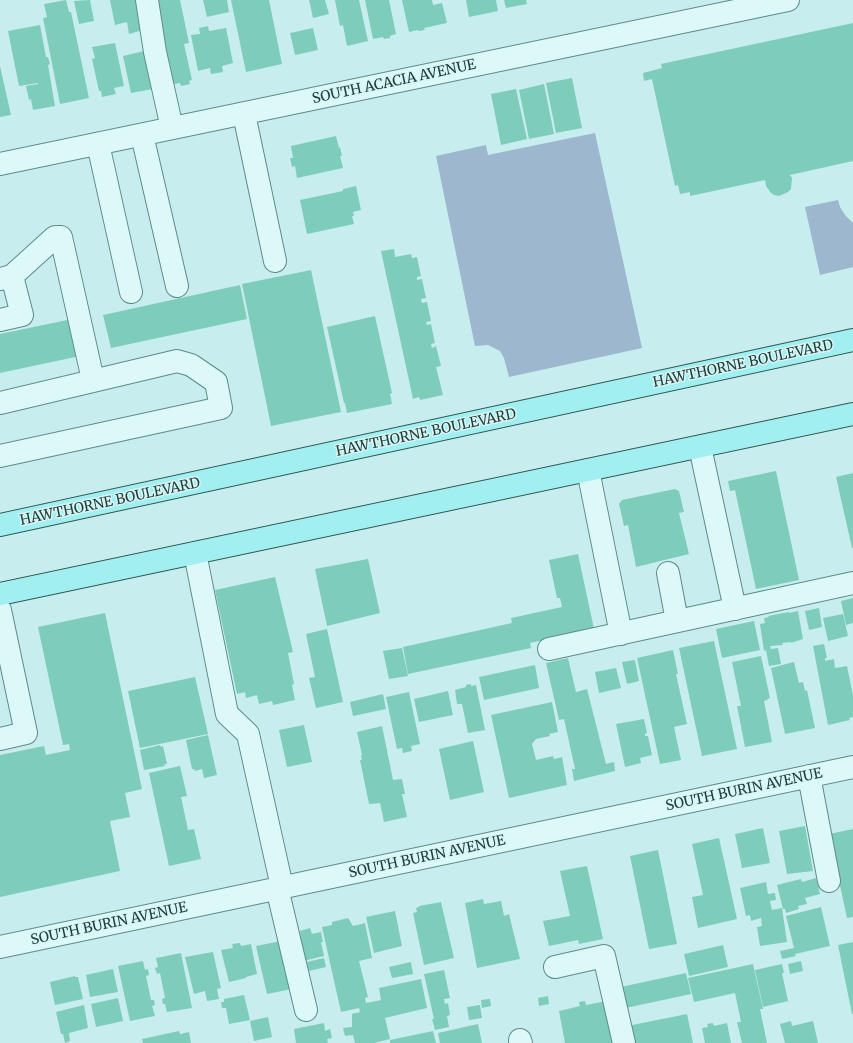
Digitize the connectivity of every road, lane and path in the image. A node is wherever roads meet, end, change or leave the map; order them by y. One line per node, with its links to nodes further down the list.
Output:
1 (148, 0): 5 (street)
2 (788, 0): 3 (street, SOUTH ACACIA AVENUE)
3 (742, 5): 4 (street, SOUTH ACACIA AVENUE)
4 (244, 114): 5 (street, SOUTH ACACIA AVENUE); 9 (street)
5 (172, 128): 6 (street, SOUTH ACACIA AVENUE)
6 (142, 135): 7 (street, SOUTH ACACIA AVENUE); 11 (street)
7 (98, 144): 8 (street, SOUTH ACACIA AVENUE); 12 (street)
8 (0, 164)
9 (275, 261)
10 (6, 277): 13 (street); 15 (street)
11 (177, 286)
12 (131, 292)
13 (0, 320)
14 (853, 340): 21 (main road, HAWTHORNE BOULEVARD)
15 (93, 380): 16 (street); 19 (street)
16 (0, 403)
17 (853, 414): 18 (main road)
18 (700, 447): 20 (main road); 26 (street)
19 (0, 456)
20 (588, 470): 22 (main road); 29 (street)
21 (0, 526)
22 (195, 553): 25 (main road); 35 (street)
23 (668, 573): 28 (street)
24 (853, 583): 26 (street)
25 (0, 594)
26 (735, 609): 28 (street)
27 (0, 610): 31 (street)
28 (677, 621): 29 (street)
29 (621, 634): 30 (street)
30 (549, 649)
31 (0, 739)
32 (853, 767): 33 (street, SOUTH BURIN AVENUE)
33 (809, 776): 34 (street); 35 (street, SOUTH BURIN AVENUE)
34 (829, 881)
35 (279, 887): 36 (street, SOUTH BURIN AVENUE); 38 (street)
36 (0, 947)
37 (555, 967): 39 (street)
38 (306, 1010)
39 (624, 1043)

